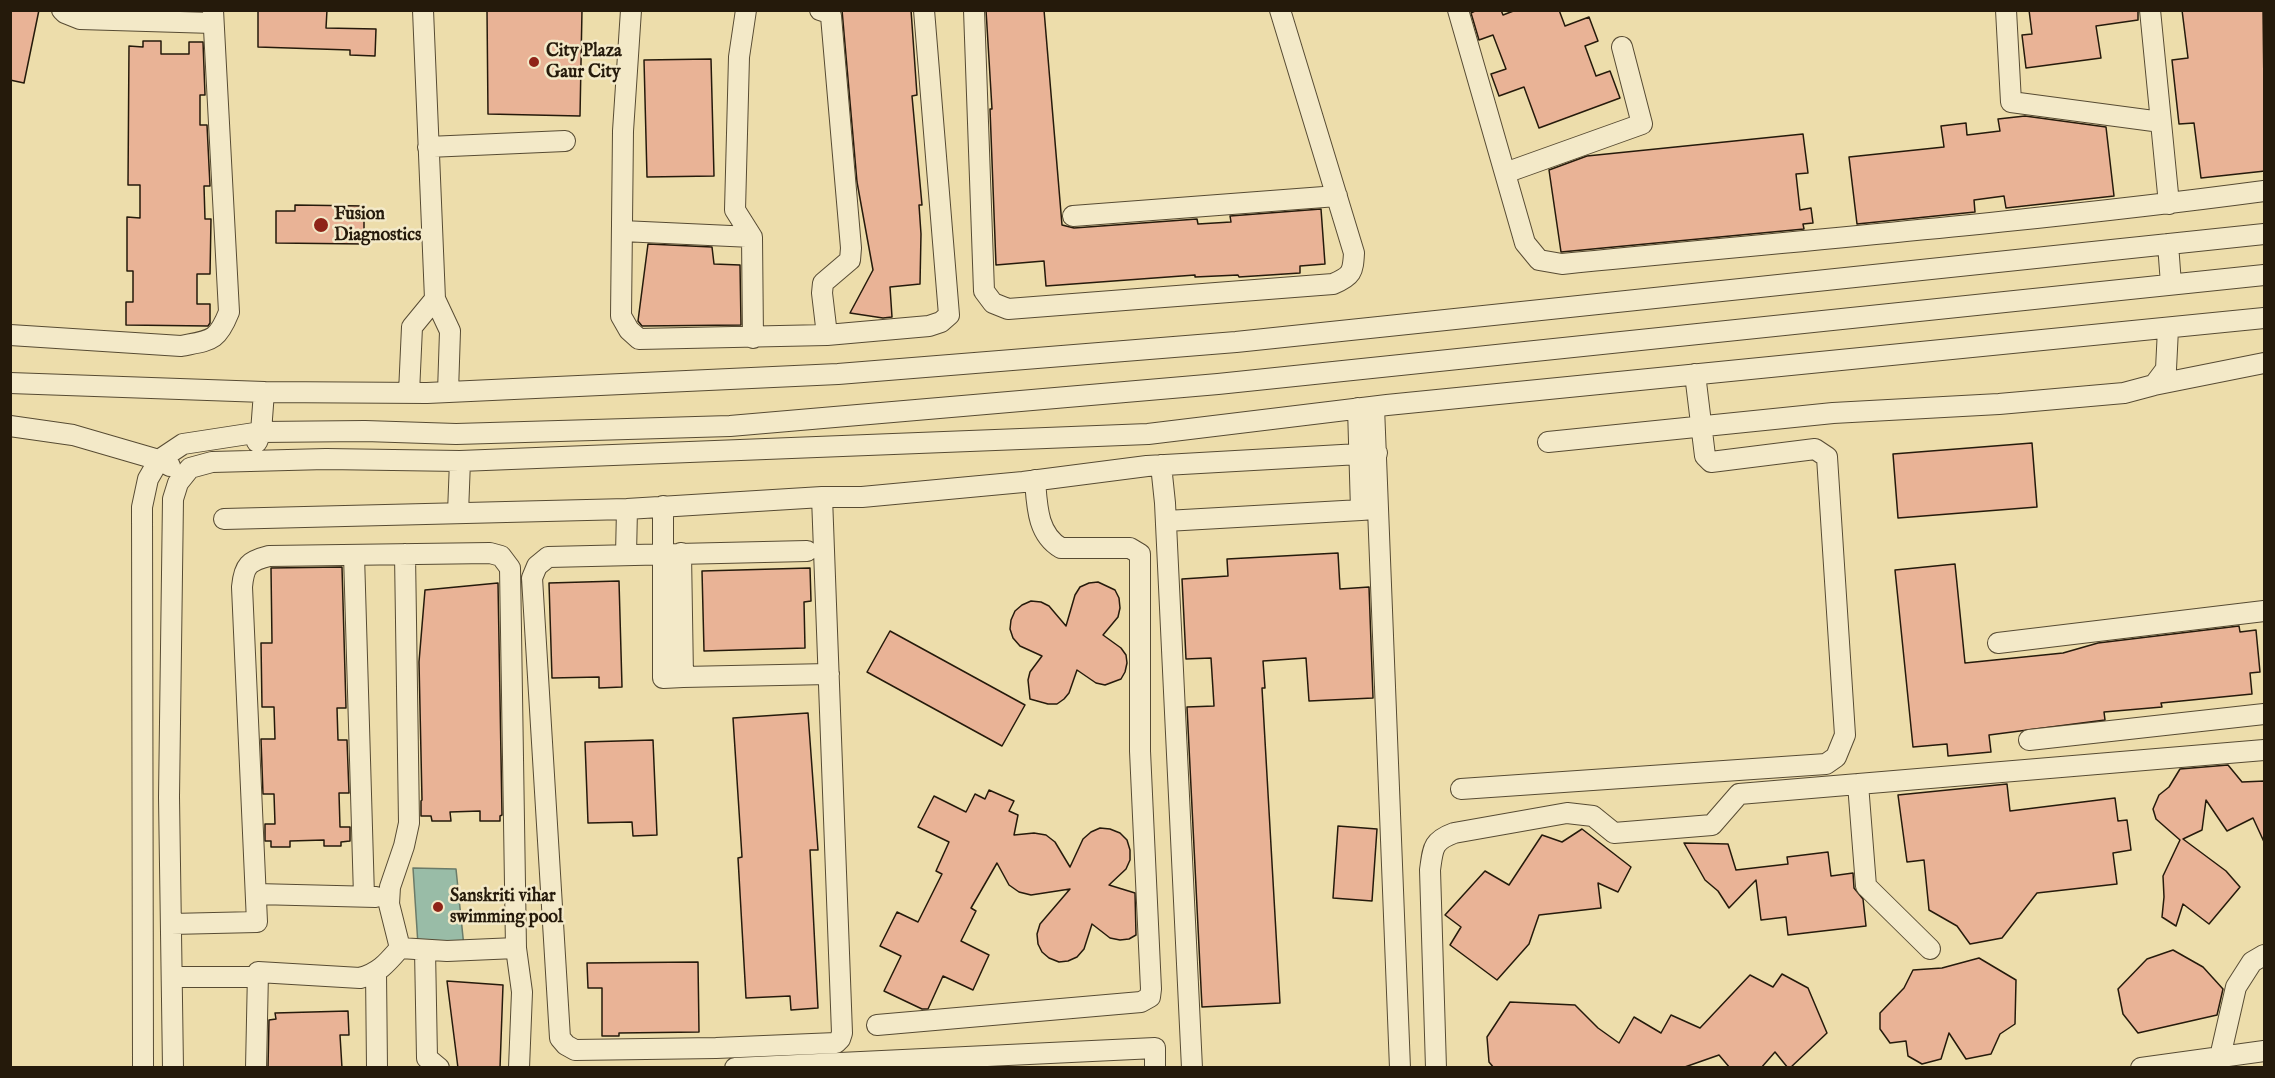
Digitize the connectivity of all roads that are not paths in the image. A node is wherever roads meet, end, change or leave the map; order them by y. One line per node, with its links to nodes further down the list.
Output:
1 (62, 10): 13 (street)
2 (423, 10): 17 (street)
3 (631, 10): 23 (street)
4 (746, 10): 25 (street)
5 (801, 10): 6 (street)
6 (819, 10): 33 (street)
7 (924, 10): 33 (street)
8 (974, 10): 20 (street)
9 (1280, 10): 20 (street)
10 (1458, 10): 18 (street)
11 (2006, 10): 15 (street)
12 (2150, 10): 15 (street)
13 (213, 17): 32 (street)
14 (1622, 47): 18 (street)
15 (2161, 122): 21 (street)
16 (565, 141): 17 (street)
17 (428, 147): 29 (street)
18 (1505, 173): 21 (street)
19 (2265, 191): 21 (street)
20 (1337, 196): 22 (street)
21 (2169, 204)
22 (1073, 216)
23 (622, 231): 25 (street); 34 (street)
24 (2265, 234): 26 (street)
25 (752, 237): 34 (street)
26 (2168, 244): 28 (street); 40 (street)
27 (2265, 275): 28 (street)
28 (2171, 284): 45 (street)
29 (435, 299): 40 (street); 41 (street)
30 (2265, 318): 31 (street)
31 (2168, 329): 36 (street); 38 (street)
32 (10, 335)
33 (826, 335): 34 (street)
34 (753, 338)
35 (2265, 363): 38 (street)
36 (1695, 374): 42 (street); 44 (street)
37 (10, 383): 39 (street)
38 (2154, 385): 44 (street)
39 (264, 392): 41 (street); 45 (street)
40 (448, 392): 41 (street)
41 (409, 393)
42 (1366, 407): 47 (street); 50 (street)
43 (10, 426): 48 (street)
44 (1702, 426): 46 (street); 73 (street)
45 (261, 432): 48 (street); 49 (street)
46 (1548, 442)
47 (1368, 454): 51 (street); 57 (street)
48 (159, 460): 52 (street); 91 (street)
49 (249, 461): 50 (street); 52 (street)
50 (460, 461): 58 (street)
51 (1161, 465): 53 (street); 60 (street)
52 (185, 474): 77 (street)
53 (1035, 480): 54 (street); 86 (street)
54 (822, 497): 55 (street); 68 (street)
55 (663, 506): 56 (street); 62 (street)
56 (627, 509): 58 (street); 65 (street)
57 (1370, 510): 60 (street); 100 (street)
58 (458, 513): 59 (street)
59 (224, 519)
60 (1166, 521): 99 (street)
61 (807, 551): 62 (street)
62 (672, 553): 65 (street); 68 (street)
63 (405, 554): 64 (street); 76 (street); 79 (street)
64 (354, 555): 74 (street); 75 (street)
65 (626, 555): 68 (street)
66 (2265, 611): 67 (street)
67 (1998, 644)
68 (829, 674)
69 (2265, 714): 70 (street)
70 (2029, 740)
71 (2265, 750): 72 (street)
72 (1858, 784): 80 (street); 101 (street)
73 (1461, 789)
74 (256, 894): 75 (street); 77 (street)
75 (364, 897): 76 (street)
76 (389, 897): 78 (street)
77 (171, 924): 84 (street)
78 (400, 948): 81 (street); 83 (street)
79 (516, 948): 81 (street); 96 (street)
80 (1930, 948)
81 (425, 950): 95 (street)
82 (2265, 955): 88 (street)
83 (376, 972): 85 (street); 94 (street)
84 (172, 977): 85 (street); 92 (street)
85 (258, 977): 93 (street)
86 (877, 1025)
87 (2265, 1051): 88 (street)
88 (2220, 1057): 102 (street)
89 (1050, 1060): 90 (street); 98 (street)
90 (823, 1065): 97 (street)
91 (143, 1068)
92 (173, 1068)
93 (256, 1068)
94 (377, 1068)
95 (439, 1068)
96 (519, 1068)
97 (735, 1068)
98 (1155, 1068)
99 (1192, 1068)
100 (1400, 1068)
101 (1436, 1068)
102 (2140, 1068)

